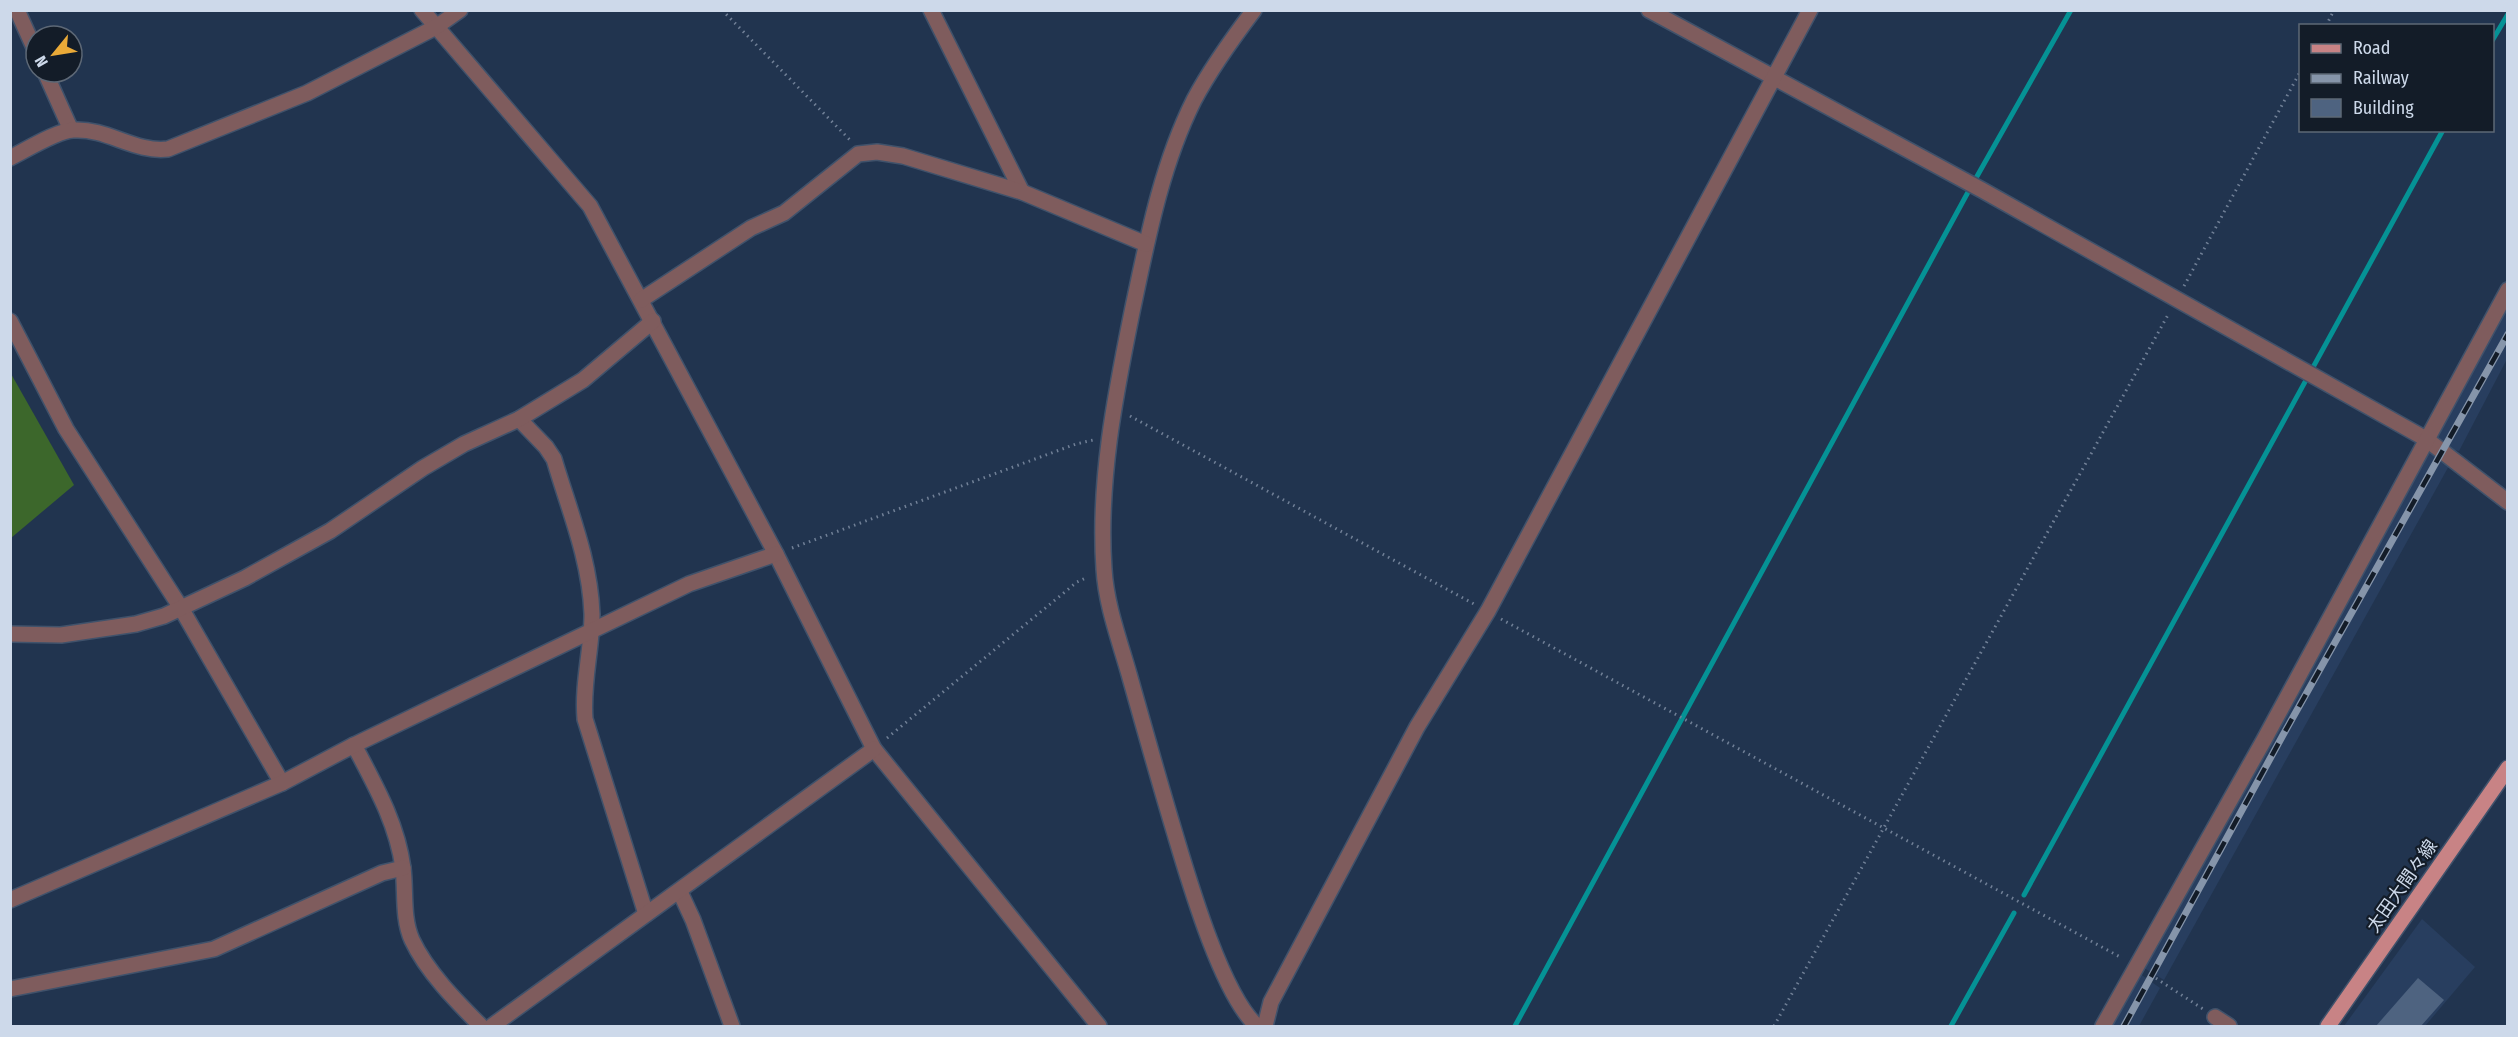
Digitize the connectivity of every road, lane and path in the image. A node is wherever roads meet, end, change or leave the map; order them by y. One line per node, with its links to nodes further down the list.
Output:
1 (17, 10): 11 (street)
2 (422, 10): 12 (street)
3 (460, 10): 12 (street)
4 (722, 10): 17 (path)
5 (931, 10): 19 (street)
6 (1254, 10): 20 (street)
7 (1648, 10): 14 (street)
8 (1810, 10): 14 (street)
9 (2334, 10): 10 (path)
10 (2327, 24)
11 (24, 25)
12 (436, 27): 16 (street); 22 (street)
13 (2299, 76): 23 (path)
14 (1772, 78): 23 (street); 34 (street)
15 (50, 84): 16 (street)
16 (71, 130): 18 (street)
17 (864, 154): 19 (street); 22 (street)
18 (10, 158)
19 (1022, 192): 20 (street)
20 (1146, 244): 26 (street)
21 (2508, 290): 29 (street)
22 (641, 300): 25 (street)
23 (2176, 300): 29 (street); 41 (path)
24 (10, 321): 33 (street)
25 (653, 321): 27 (street); 31 (street)
26 (1114, 410): 28 (street); 34 (path)
27 (519, 419): 33 (street); 35 (street)
28 (1110, 436): 31 (path); 32 (street)
29 (2426, 439): 30 (street); 46 (street)
30 (2508, 502)
31 (776, 554): 35 (street); 38 (street)
32 (1104, 570): 38 (path); 53 (street)
33 (180, 608): 36 (street); 40 (street)
34 (1488, 611): 41 (path); 54 (street)
35 (590, 632): 37 (street); 45 (street)
36 (10, 634)
37 (354, 745): 40 (street); 42 (street)
38 (874, 749): 43 (street); 52 (street)
39 (2508, 768): 58 (main road, 太田大間々線)
40 (282, 783): 44 (street)
41 (1883, 828): 46 (path); 55 (path)
42 (403, 868): 47 (street); 49 (street)
43 (680, 892): 45 (street); 51 (street)
44 (10, 900)
45 (646, 914): 50 (street)
46 (2136, 966): 48 (path); 56 (street)
47 (10, 989)
48 (2215, 1017): 57 (street)
49 (481, 1026)
50 (492, 1026)
51 (732, 1026)
52 (1099, 1026)
53 (1257, 1026)
54 (1265, 1026)
55 (1774, 1026)
56 (2103, 1026)
57 (2229, 1026)
58 (2328, 1026)

